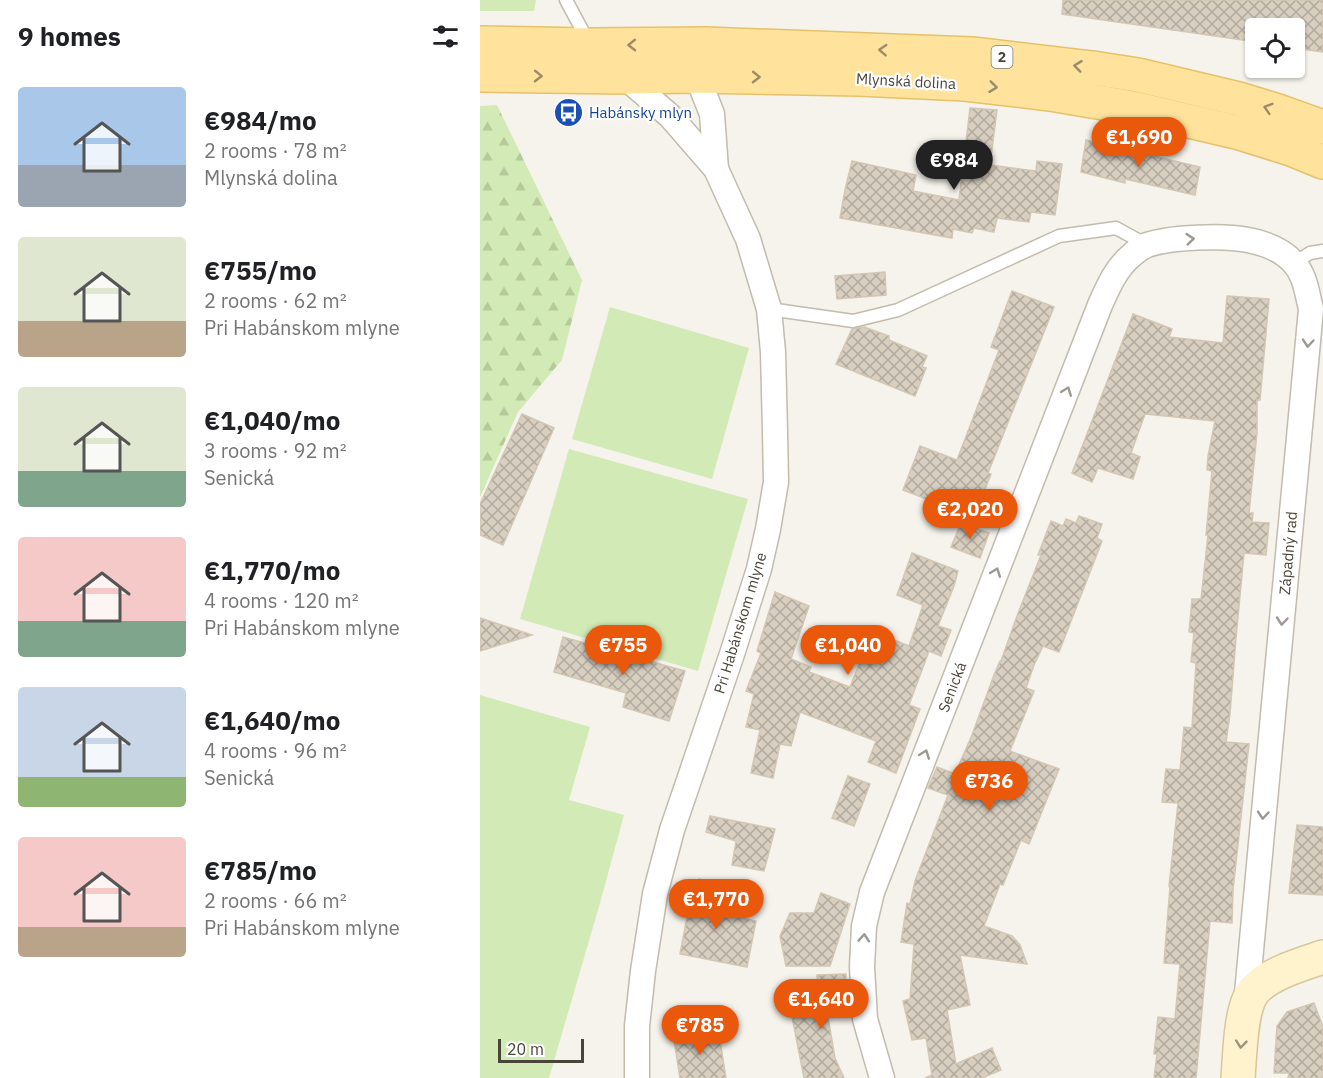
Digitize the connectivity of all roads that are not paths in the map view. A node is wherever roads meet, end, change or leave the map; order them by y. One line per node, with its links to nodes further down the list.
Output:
1 (566, 0): 4 (lane)
2 (480, 43): 4 (main road, Mlynská dolina / 2)
3 (674, 44): 4 (main road, Mlynská dolina / 2, one-way to 4); 6 (main road); 8 (main road, Mlynská dolina / 2, one-way to 3)
4 (590, 45): 7 (main road)
5 (480, 75): 7 (main road, Mlynská dolina / 2, one-way to 7)
6 (697, 76): 7 (main road, Mlynská dolina / 2); 9 (main road, Mlynská dolina / 2, one-way to 9); 10 (street, Pri Habánskom mlyne)
7 (625, 77): 10 (street, Pri Habánskom mlyne)
8 (1323, 127)
9 (1323, 162)
10 (716, 169): 15 (street, Pri Habánskom mlyne)
11 (1147, 245): 13 (street, Západný rad, one-way to 13); 14 (street, Západný rad); 15 (lane)
12 (1323, 251): 13 (lane)
13 (1294, 263): 17 (street, Západný rad, one-way to 17)
14 (1100, 305): 19 (street, Senická, one-way to 14)
15 (770, 309): 18 (street, Pri Habánskom mlyne)
16 (1323, 957): 17 (street)
17 (1245, 1010): 20 (street, Západný rad, one-way to 20)
18 (637, 1078)
19 (882, 1078)
20 (1238, 1078)

